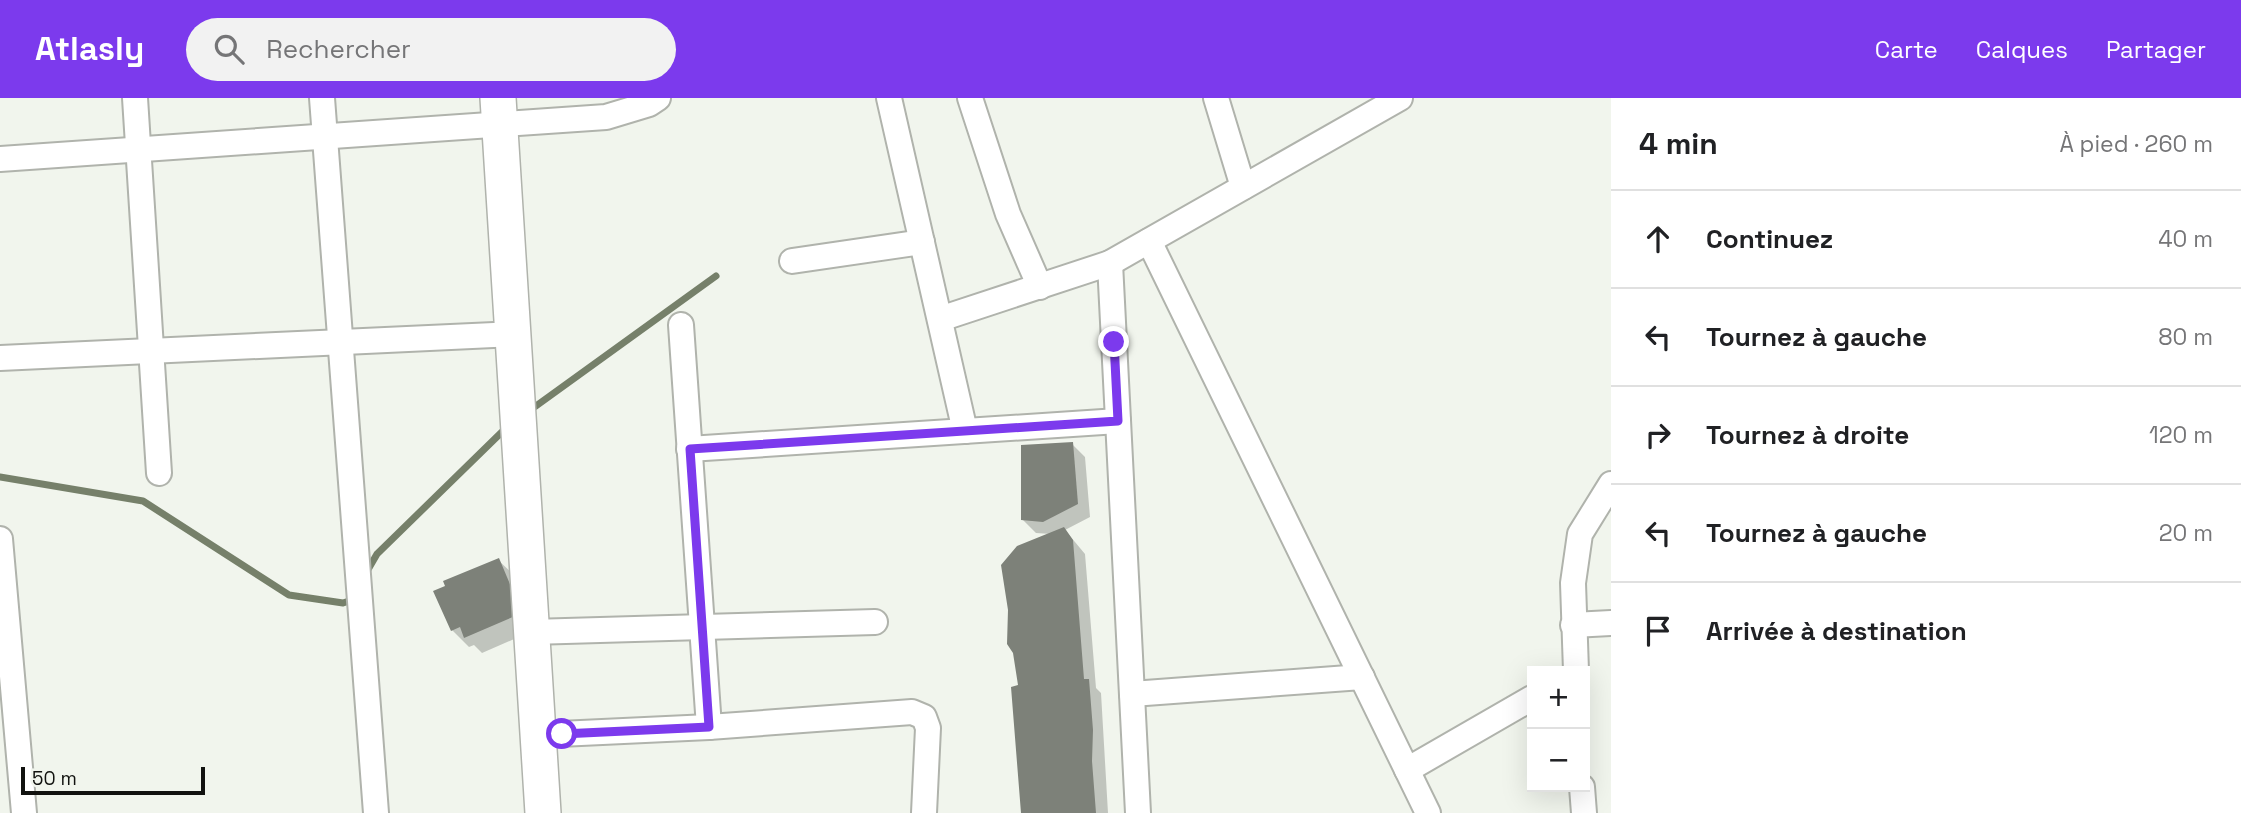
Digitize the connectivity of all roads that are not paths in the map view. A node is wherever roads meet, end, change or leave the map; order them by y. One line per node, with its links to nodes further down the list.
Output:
1 (135, 98): 10 (street)
2 (322, 98): 9 (street)
3 (658, 98): 8 (street)
4 (889, 98): 14 (street)
5 (970, 98): 17 (street)
6 (1216, 98): 12 (street)
7 (1401, 98): 12 (street)
8 (499, 111): 9 (street); 20 (street)
9 (324, 136): 10 (street); 21 (street)
10 (139, 149): 11 (street); 22 (street)
11 (0, 159)
12 (1243, 187): 13 (street)
13 (1149, 241): 16 (street); 36 (street)
14 (922, 242): 15 (street); 18 (street)
15 (792, 261)
16 (1110, 263): 17 (street); 24 (street)
17 (1040, 286): 18 (street)
18 (940, 319): 25 (street)
19 (681, 325): 26 (street)
20 (513, 334): 21 (street); 34 (street)
21 (340, 342): 22 (street); 45 (street)
22 (152, 351): 23 (street); 27 (street)
23 (0, 358)
24 (1118, 421): 25 (street); 37 (street)
25 (965, 431): 26 (street)
26 (690, 449): 33 (street)
27 (159, 473)
28 (1611, 484): 32 (street)
29 (0, 539): 39 (street)
30 (875, 622): 33 (street)
31 (1611, 623): 32 (street)
32 (1573, 625): 35 (street)
33 (702, 626): 34 (street); 40 (street)
34 (531, 632): 41 (street)
35 (1576, 666)
36 (1362, 677): 37 (street); 42 (street)
37 (1132, 694): 48 (street)
38 (1527, 701): 42 (street)
39 (8, 712): 44 (street)
40 (709, 727): 41 (street); 47 (street)
41 (538, 735): 46 (street)
42 (1407, 770): 49 (street)
43 (1583, 792): 50 (street)
44 (24, 813)
45 (376, 813)
46 (543, 813)
47 (924, 813)
48 (1138, 813)
49 (1428, 813)
50 (1584, 813)

